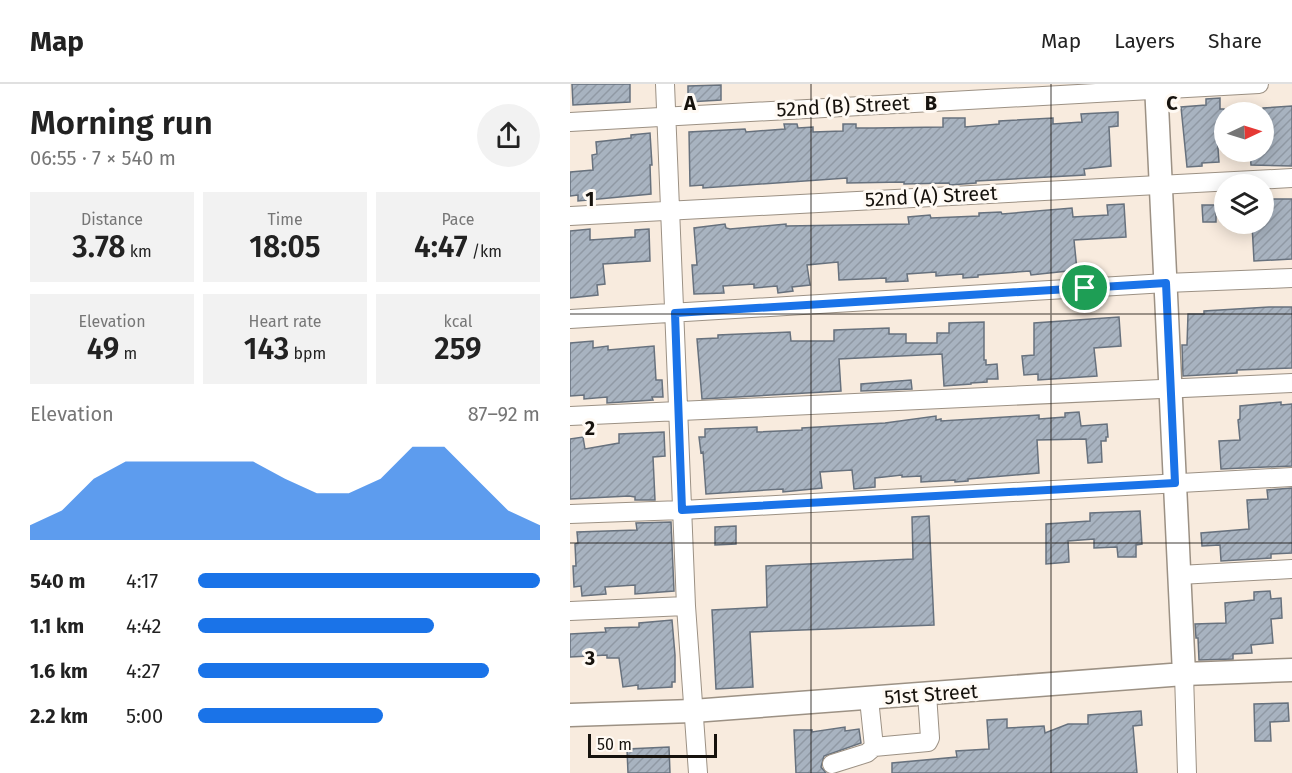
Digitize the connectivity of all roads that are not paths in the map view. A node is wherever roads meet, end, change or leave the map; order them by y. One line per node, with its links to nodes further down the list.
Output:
1 (665, 84): 4 (street)
2 (1259, 84): 3 (street, 52nd (B) Street)
3 (1156, 86): 4 (street, 52nd (B) Street); 7 (street)
4 (667, 117): 5 (street, 52nd (B) Street); 8 (street)
5 (570, 122)
6 (1292, 178): 7 (street, 52nd (A) Street)
7 (1161, 184): 8 (street, 52nd (A) Street); 11 (street)
8 (671, 211): 9 (street, 52nd (A) Street); 12 (street)
9 (570, 216)
10 (1292, 278): 11 (street)
11 (1166, 283): 12 (street); 15 (street)
12 (675, 313): 13 (street); 16 (street)
13 (570, 319)
14 (1292, 383): 15 (street)
15 (1170, 388): 16 (street); 19 (street)
16 (679, 410): 17 (street); 20 (street)
17 (570, 416)
18 (1292, 477): 19 (street)
19 (1175, 483): 20 (street); 23 (street)
20 (682, 510): 21 (street); 24 (street)
21 (570, 514)
22 (1292, 569): 23 (street)
23 (1179, 575): 27 (street)
24 (686, 606): 25 (street); 30 (street)
25 (570, 611)
26 (1292, 670): 27 (street, 51st Street)
27 (1184, 674): 28 (street, 51st Street); 35 (street)
28 (927, 694): 29 (street, 51st Street); 32 (street)
29 (869, 699): 30 (street, 51st Street); 32 (street)
30 (693, 711): 31 (street, 51st Street); 34 (street)
31 (570, 715)
32 (874, 747): 33 (street)
33 (832, 764)
34 (698, 773)
35 (1187, 773)

